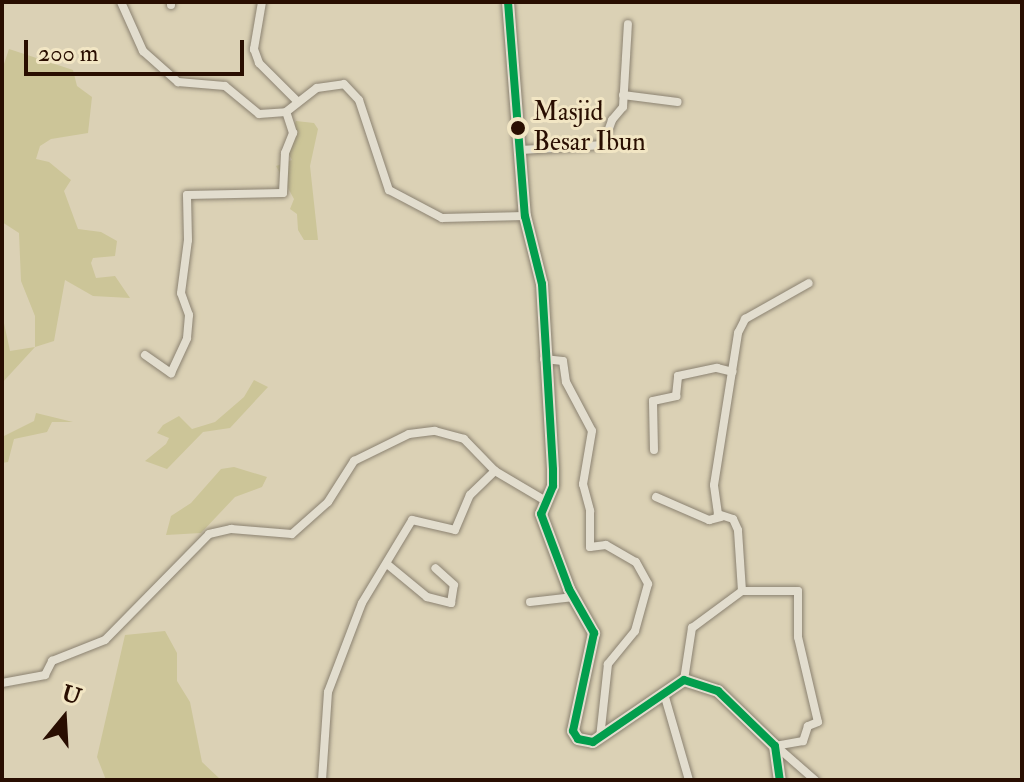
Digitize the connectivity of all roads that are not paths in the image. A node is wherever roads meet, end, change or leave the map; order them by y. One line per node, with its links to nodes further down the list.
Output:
1 (121, 2): 8 (street)
2 (262, 2): 6 (street)
3 (508, 2): 9 (main road)
4 (628, 24): 5 (street)
5 (623, 95): 7 (street); 9 (street)
6 (297, 101): 8 (street); 10 (street)
7 (678, 102)
8 (286, 112): 12 (street)
9 (521, 150): 10 (main road)
10 (525, 216): 13 (main road)
11 (809, 283): 14 (street)
12 (145, 355)
13 (542, 359): 18 (main road); 28 (street)
14 (733, 372): 15 (street); 19 (street)
15 (654, 450)
16 (495, 471): 18 (street); 20 (street); 26 (street)
17 (656, 497): 19 (street)
18 (544, 500): 23 (main road)
19 (721, 517): 22 (street)
20 (387, 564): 21 (street); 30 (street)
21 (435, 568)
22 (742, 591): 25 (street); 29 (street)
23 (575, 597): 24 (street); 28 (main road)
24 (530, 602)
25 (684, 680): 27 (main road); 29 (main road)
26 (2, 683)
27 (665, 697): 28 (main road); 31 (street)
28 (600, 738)
29 (775, 746): 32 (main road); 33 (street)
30 (322, 780)
31 (689, 780)
32 (780, 780)
33 (815, 780)

